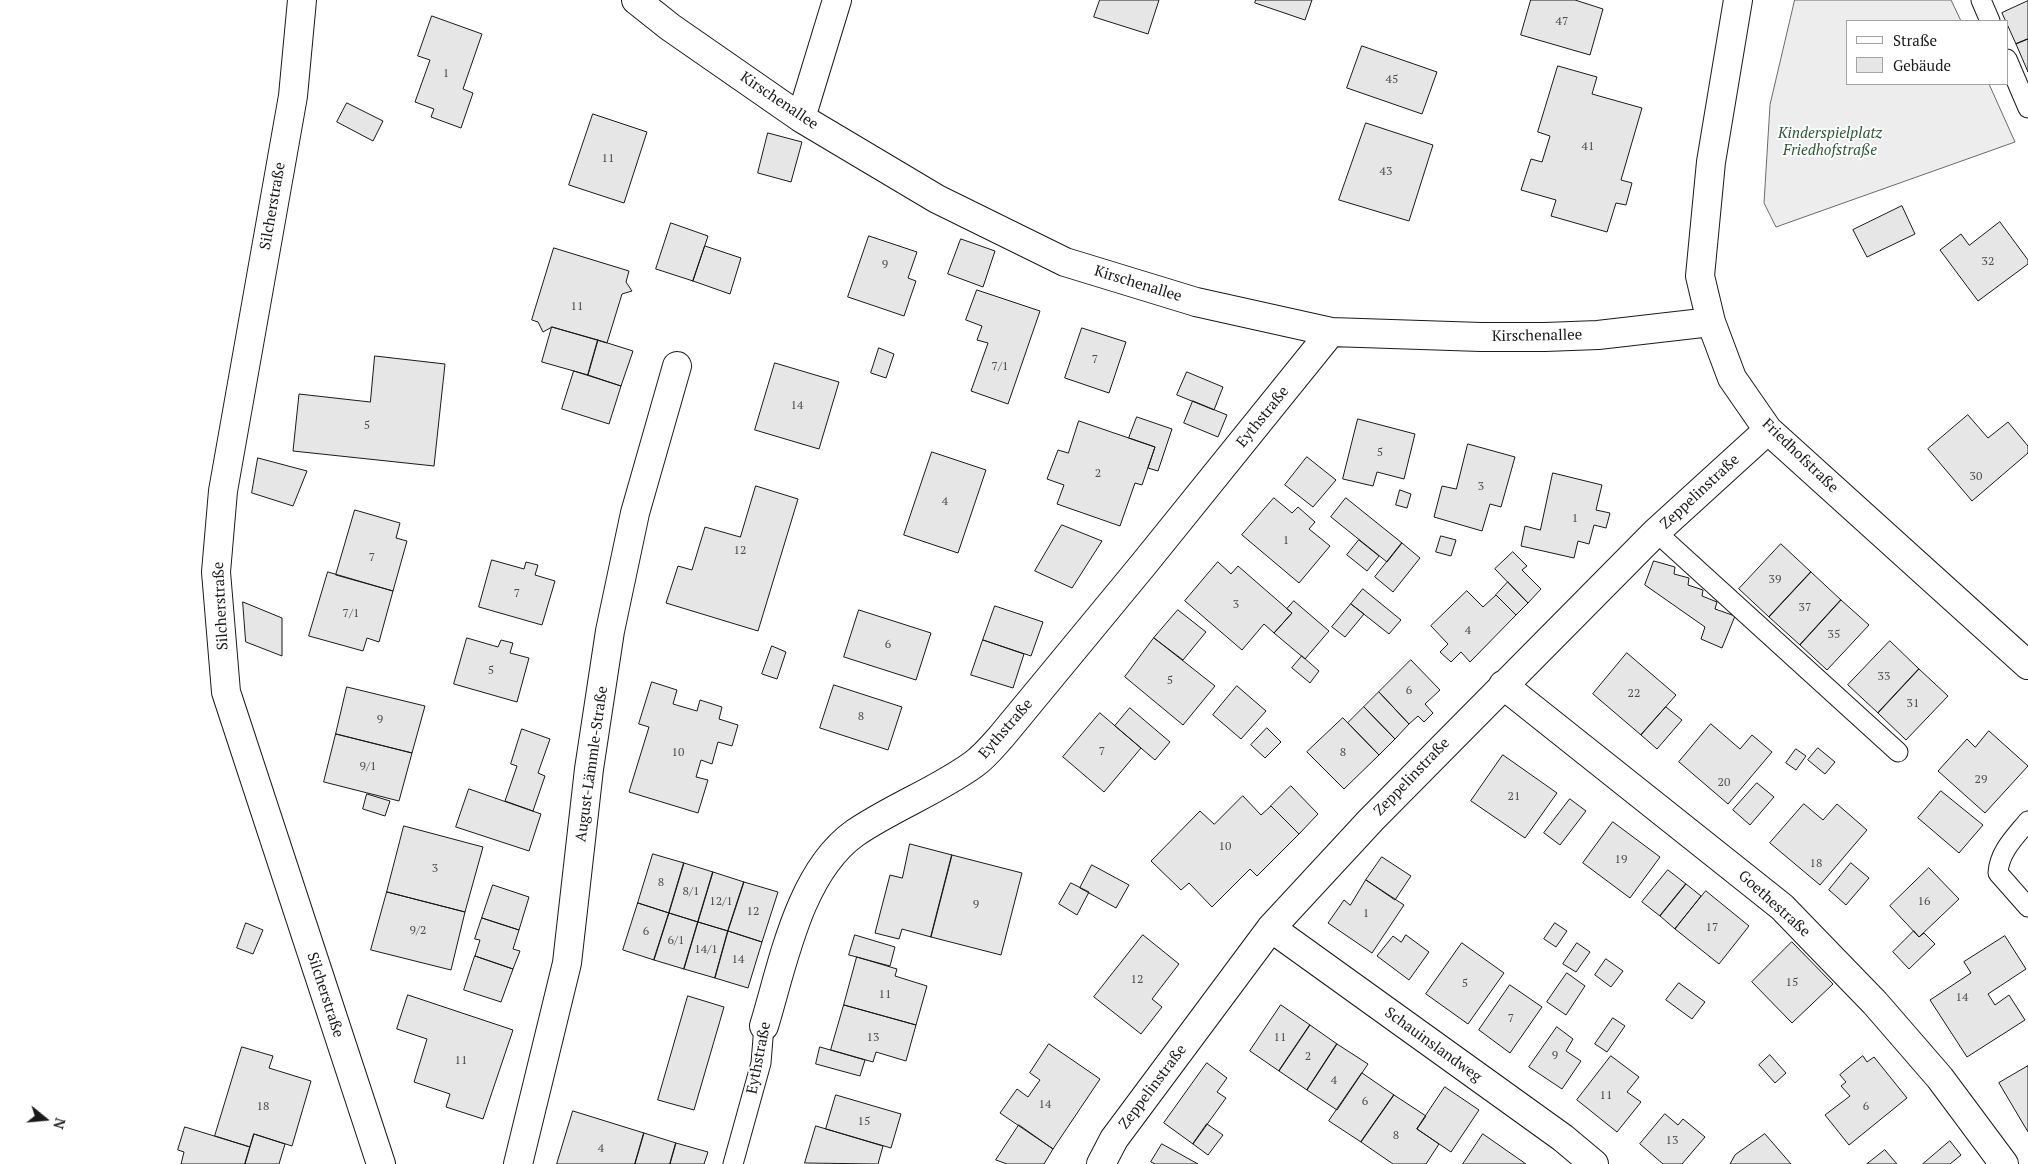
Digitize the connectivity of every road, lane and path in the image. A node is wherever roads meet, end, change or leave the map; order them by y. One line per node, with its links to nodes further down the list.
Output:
1 (302, 0): 22 (street, Silcherstraße)
2 (636, 0): 9 (street, Kirschenallee)
3 (837, 0): 9 (street)
4 (1738, 0): 10 (street, Friedhofstraße)
5 (1981, 0): 6 (lane)
6 (1990, 20)
7 (2008, 61): 8 (lane)
8 (2028, 108)
9 (801, 118): 11 (street, Kirschenallee)
10 (1711, 322): 11 (street, Kirschenallee); 13 (street, Friedhofstraße)
11 (1331, 332): 21 (street, Eythstraße)
12 (677, 366): 23 (street, August-Lämmle-Straße)
13 (1768, 430): 14 (street, Zeppelinstraße); 15 (street, Friedhofstraße)
14 (1656, 532): 16 (street, Zeppelinstraße); 17 (lane)
15 (2028, 665)
16 (1503, 685): 20 (street, Zeppelinstraße); 27 (street, Goethestraße)
17 (1898, 752)
18 (2028, 821): 19 (lane)
19 (2028, 907)
20 (1271, 928): 25 (street, Zeppelinstraße); 26 (street, Schauinslandweg)
21 (764, 1026): 24 (lane, Eythstraße)
22 (381, 1164)
23 (518, 1164)
24 (733, 1164)
25 (1101, 1164)
26 (1594, 1164)
27 (2004, 1164)

